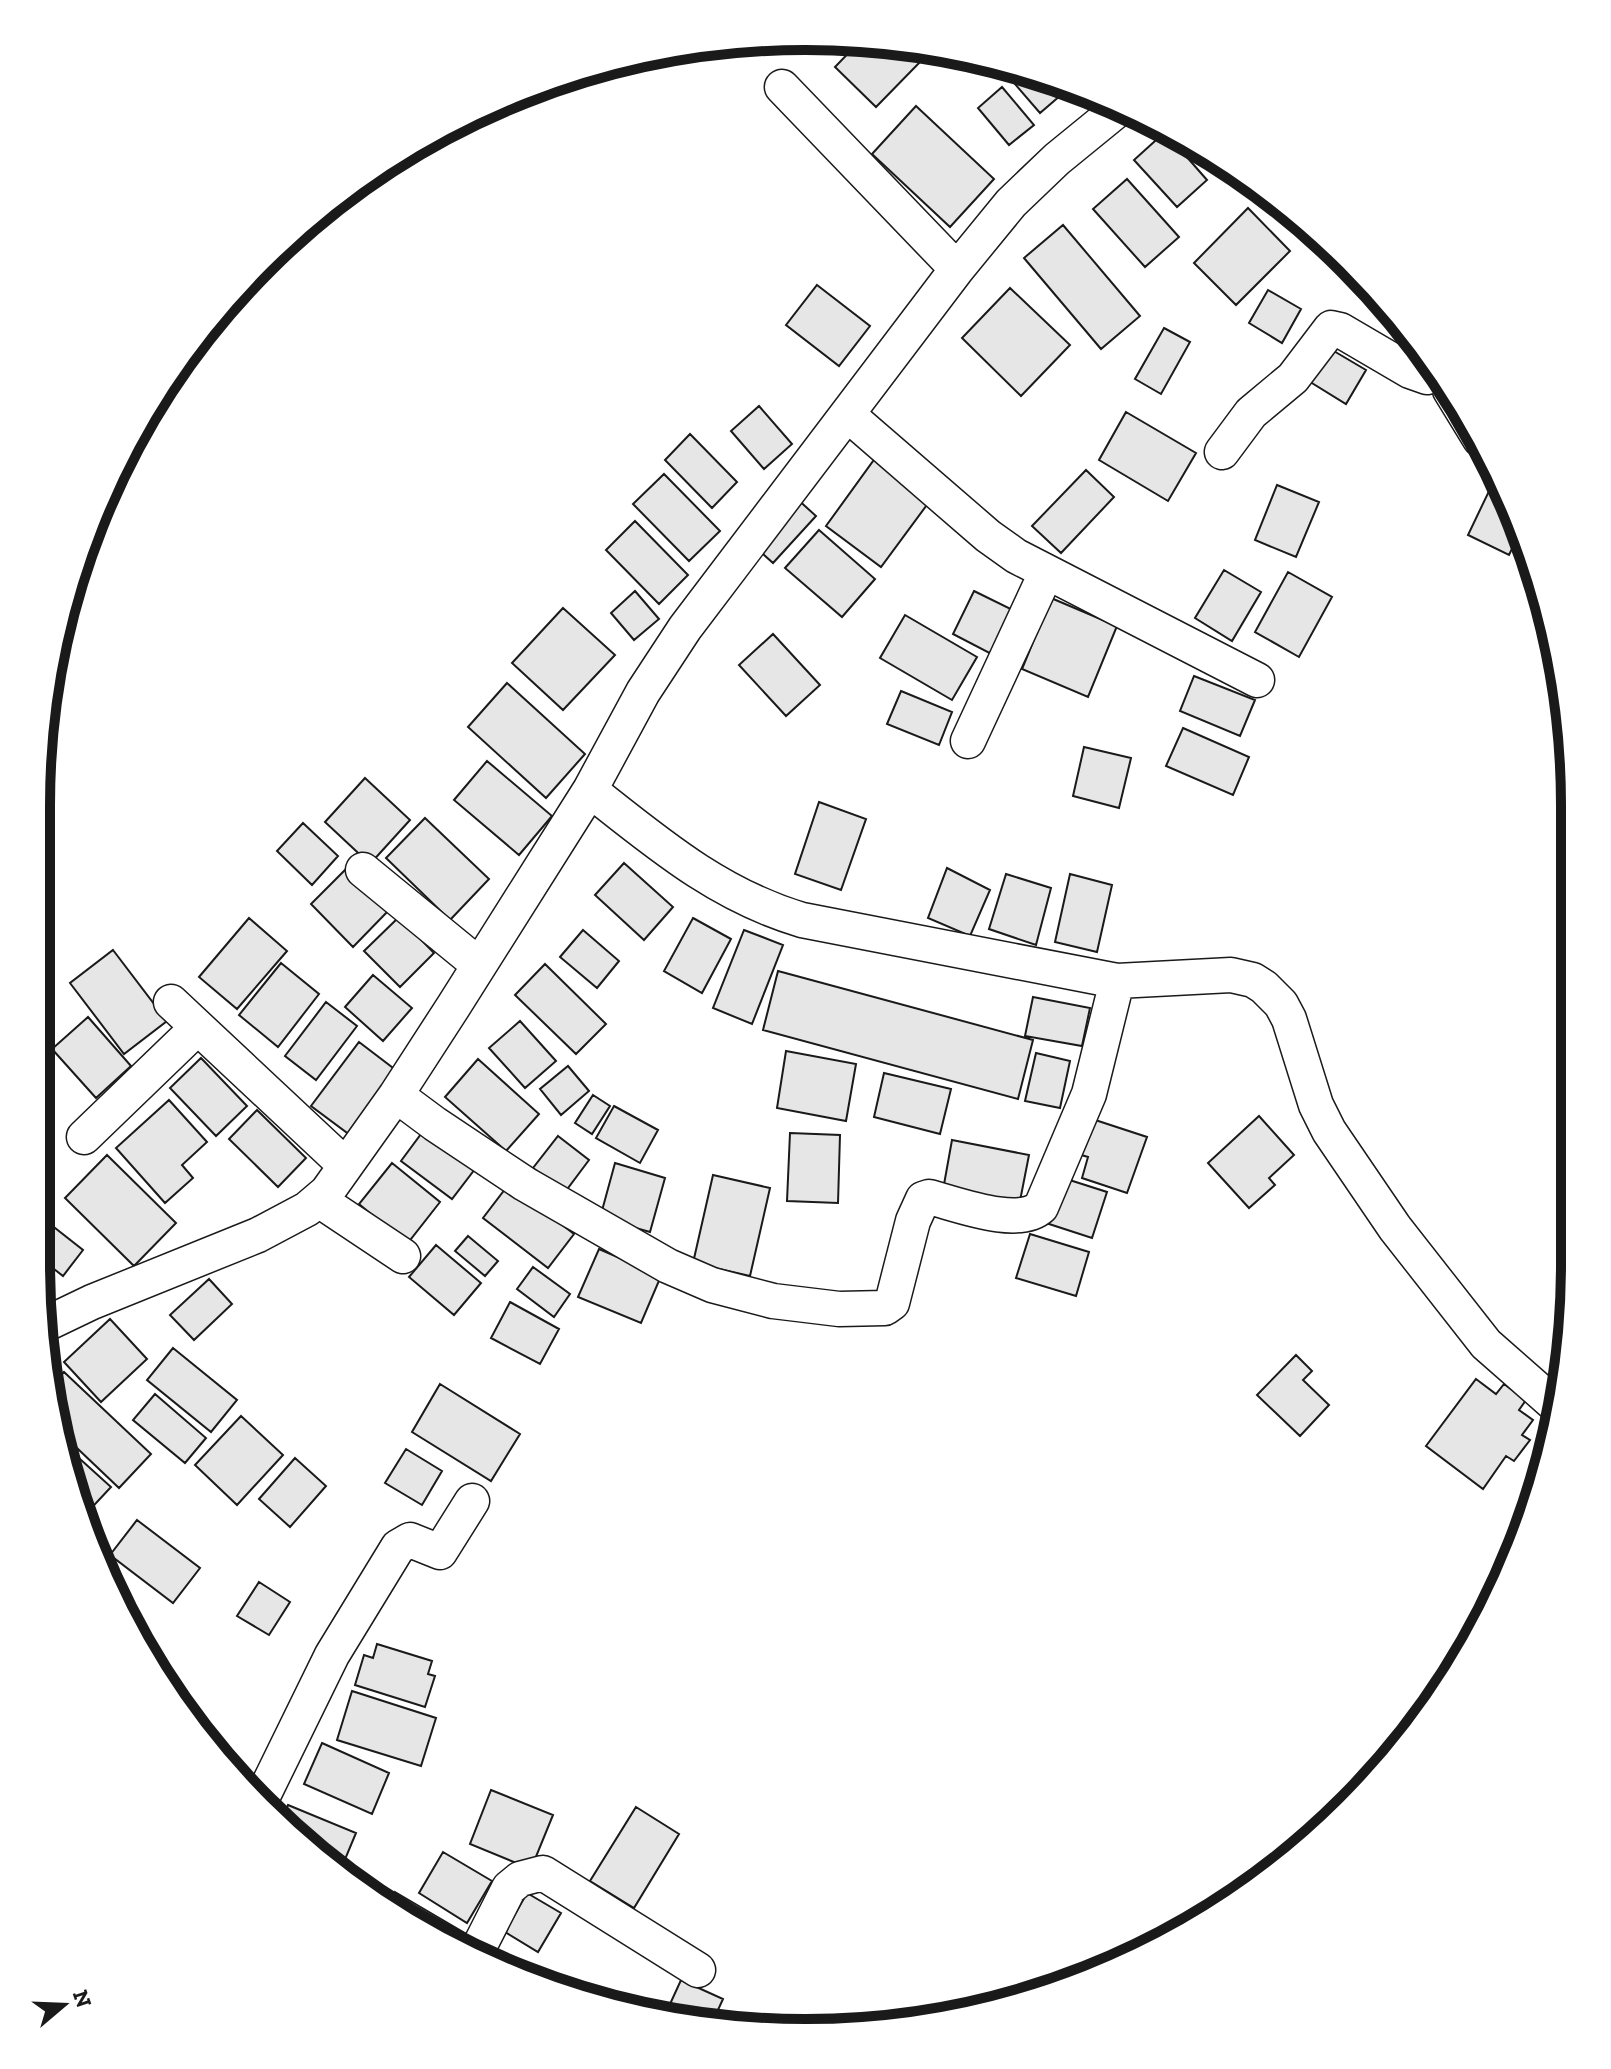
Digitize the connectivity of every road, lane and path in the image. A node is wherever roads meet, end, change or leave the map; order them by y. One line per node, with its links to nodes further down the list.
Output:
1 (782, 87): 3 (street)
2 (1110, 115): 3 (street)
3 (957, 269): 5 (street)
4 (1426, 375): 6 (street)
5 (847, 414): 7 (street); 10 (street)
6 (1222, 452)
7 (1046, 573): 8 (street); 9 (street)
8 (1257, 680)
9 (968, 741)
10 (590, 790): 12 (street); 13 (street)
11 (363, 870): 12 (street)
12 (479, 965): 16 (street)
13 (1117, 981): 16 (street); 22 (street)
14 (171, 1002): 15 (street)
15 (197, 1028): 17 (street); 18 (street)
16 (396, 1095): 18 (street)
17 (84, 1137)
18 (345, 1165): 19 (street)
19 (319, 1200): 20 (street); 21 (street)
20 (403, 1256)
21 (53, 1321)
22 (1548, 1399)
23 (472, 1501): 24 (street)
24 (265, 1792)
25 (480, 1945): 26 (street)
26 (698, 1970)

